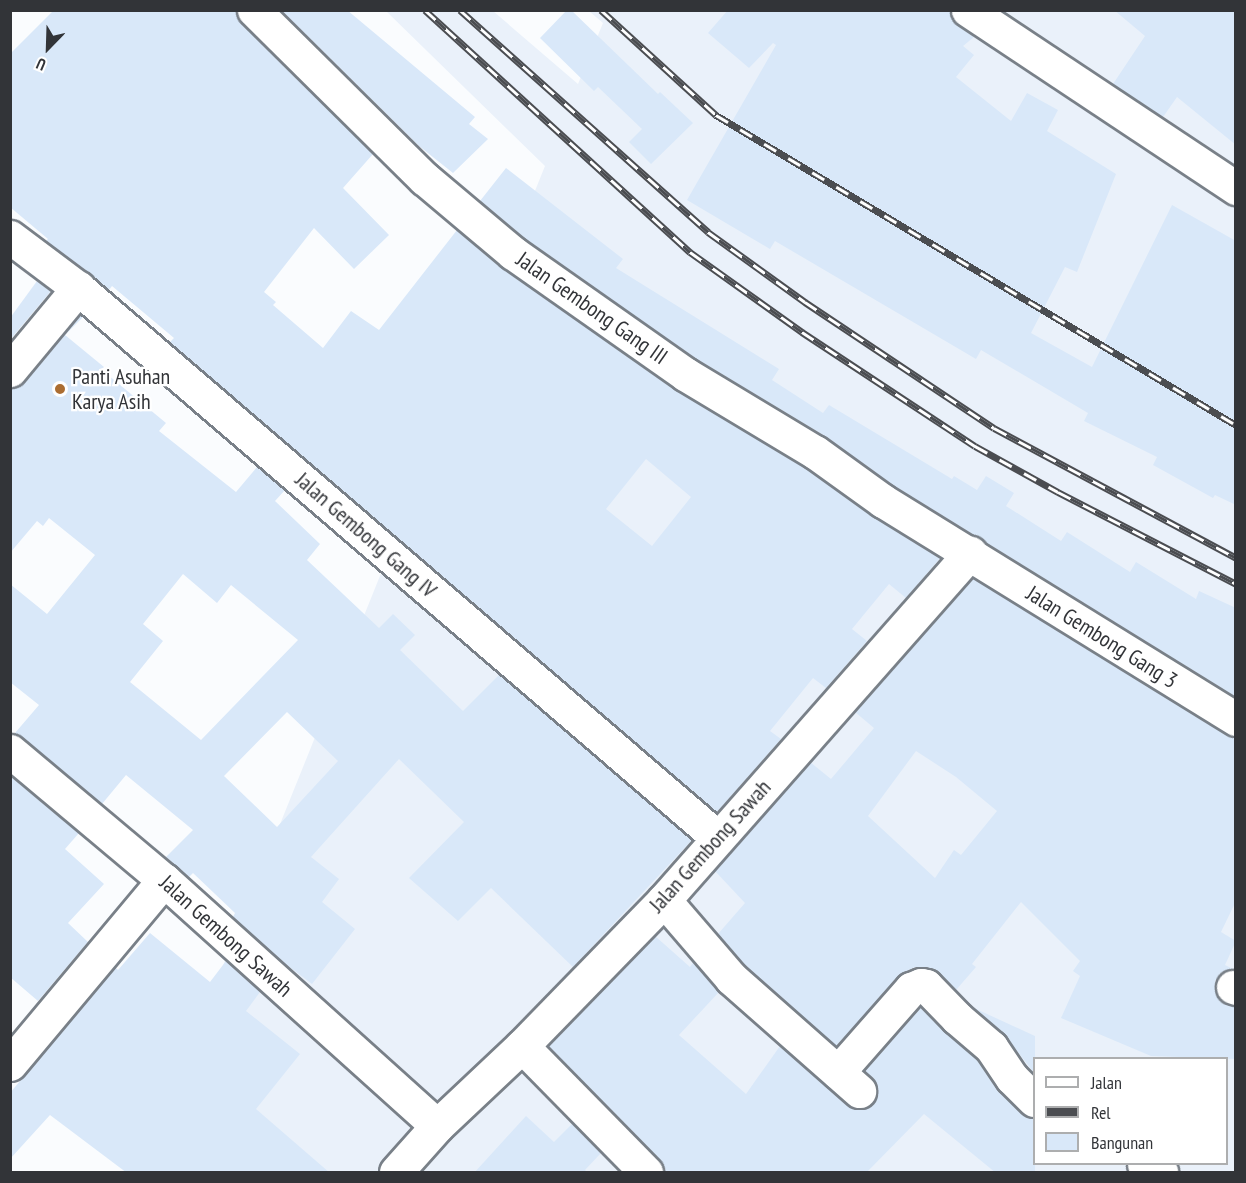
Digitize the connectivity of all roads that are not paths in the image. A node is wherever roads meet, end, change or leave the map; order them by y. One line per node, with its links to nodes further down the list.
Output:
1 (254, 10): 7 (street, Jalan Gembong Gang III)
2 (968, 10): 3 (street)
3 (1236, 188)
4 (10, 237): 5 (street, Jalan Gembong Gang IV)
5 (78, 288): 6 (street); 10 (street, Jalan Gembong Gang IV)
6 (10, 370)
7 (970, 553): 8 (street, Jalan Gembong Gang 3); 10 (street, Jalan Gembong Sawah)
8 (1236, 719)
9 (10, 751): 11 (street, Jalan Gembong Sawah)
10 (717, 837): 12 (street, Jalan Gembong Sawah)
11 (164, 880): 14 (street); 16 (street, Jalan Gembong Sawah)
12 (664, 900): 13 (street, Jalan Gembong Sawah); 15 (street)
13 (522, 1046): 16 (street, Jalan Gembong Sawah); 19 (street)
14 (10, 1064)
15 (1033, 1098)
16 (437, 1126): 18 (street, Jalan Gembong Sawah)
17 (1146, 1165): 20 (street)
18 (396, 1173)
19 (646, 1173)
20 (1161, 1173)

